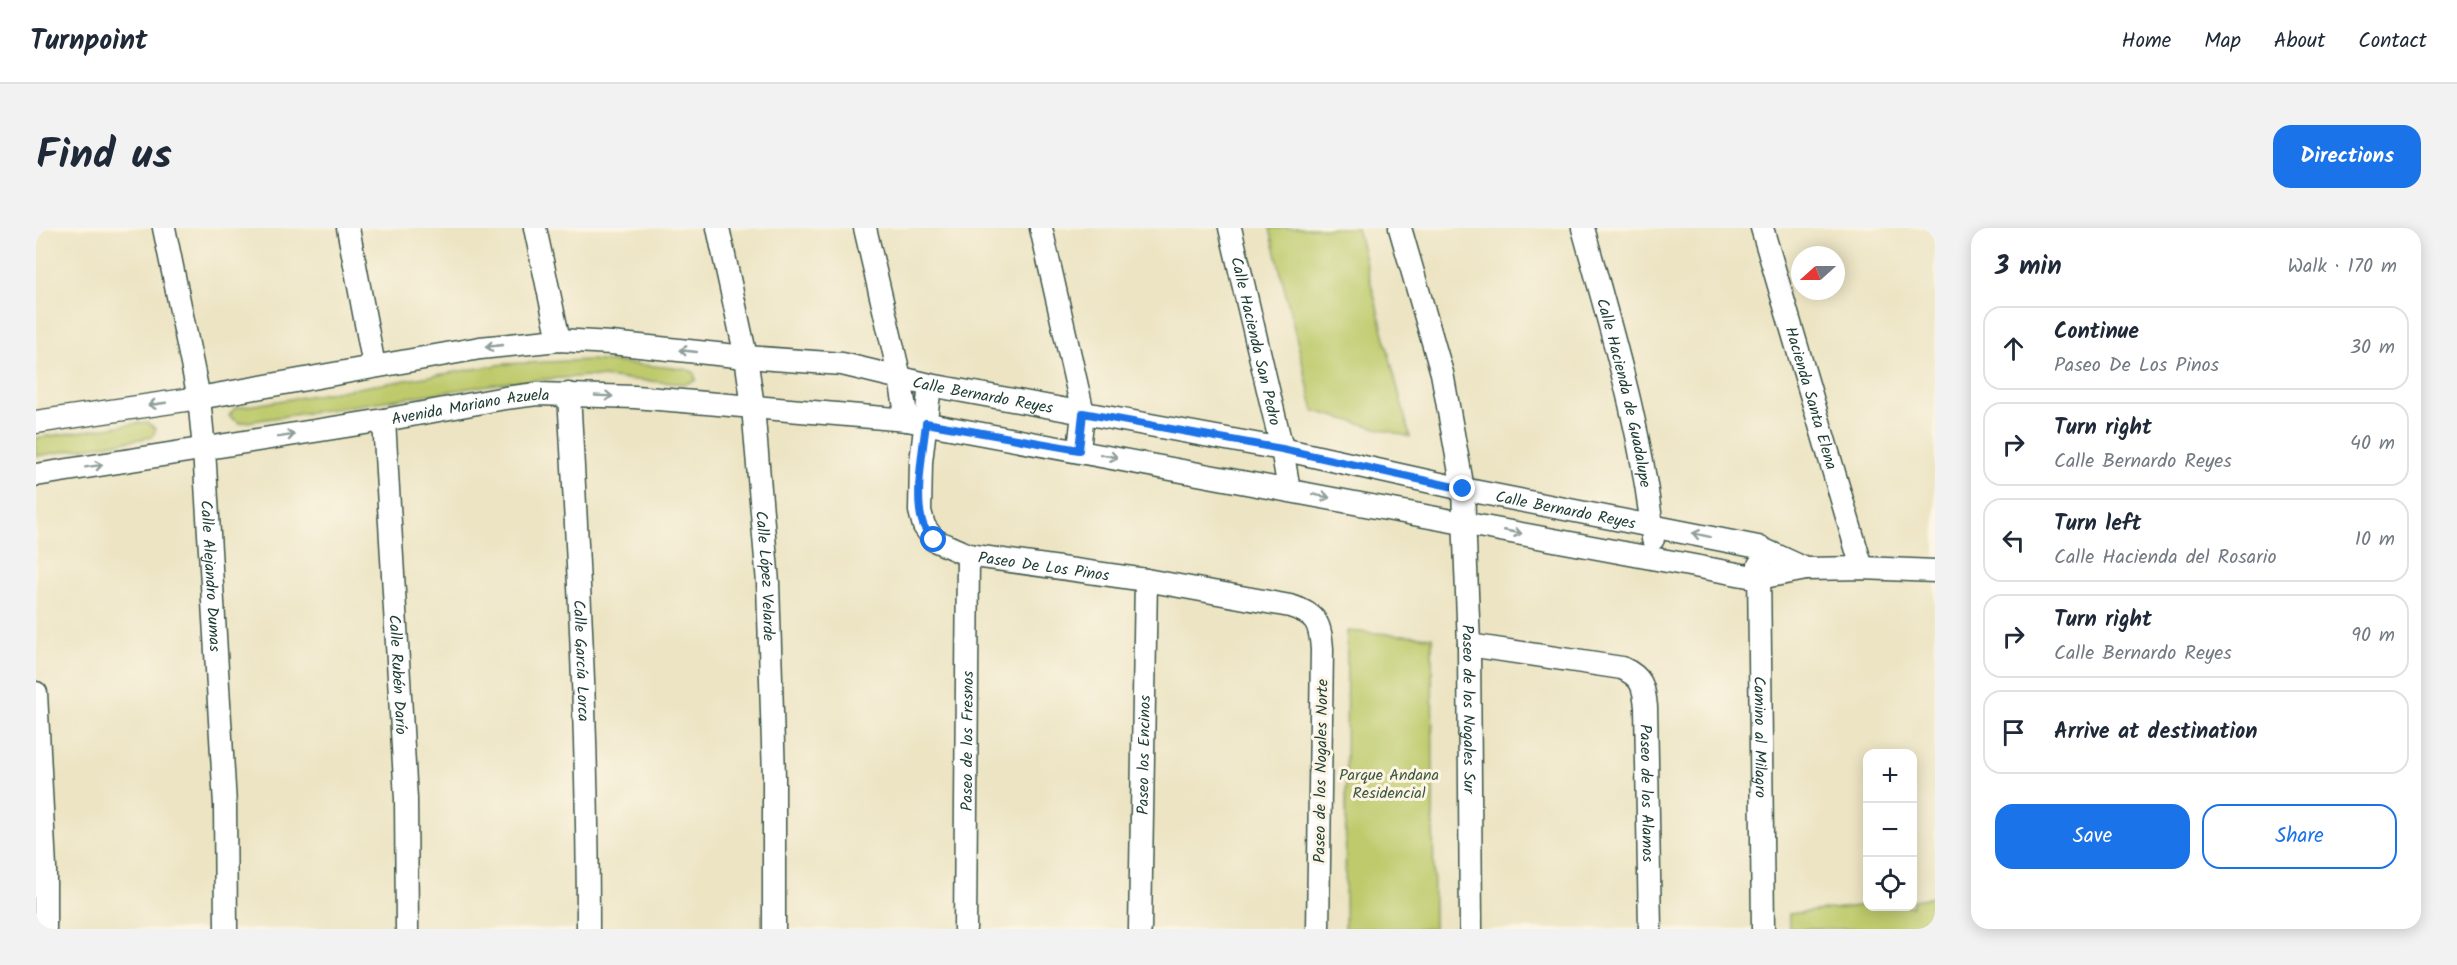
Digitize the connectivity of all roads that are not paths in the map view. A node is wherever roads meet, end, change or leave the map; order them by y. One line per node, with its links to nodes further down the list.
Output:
1 (164, 228): 17 (street, Calle Alejandro Dumas)
2 (348, 228): 13 (street)
3 (535, 228): 11 (street)
4 (718, 228): 12 (street, Calle López Velarde)
5 (865, 228): 14 (street)
6 (1041, 228): 19 (street)
7 (1230, 228): 24 (street, Calle Hacienda San Pedro)
8 (1400, 228): 27 (street, Paseo de los Nogales Sur)
9 (1583, 228): 30 (street, Calle Hacienda de Guadalupe)
10 (1762, 228): 34 (street, Hacienda Santa Elena)
11 (559, 340): 12 (street, one-way to 11); 13 (street, one-way to 13)
12 (746, 357): 14 (street); 18 (street, Calle López Velarde)
13 (374, 366): 17 (street)
14 (900, 378): 15 (street, Calle Bernardo Reyes); 21 (street)
15 (930, 385): 19 (street, Calle Bernardo Reyes); 21 (street, Paseo De Los Pinos)
16 (568, 394): 18 (street, Avenida Mariano Azuela, one-way to 18); 20 (street, Avenida Mariano Azuela); 45 (street, Calle García Lorca)
17 (199, 398): 22 (street, one-way to 22); 23 (street, Calle Alejandro Dumas)
18 (753, 407): 21 (street, Avenida Mariano Azuela); 46 (street, Calle López Velarde)
19 (1083, 413): 24 (street, Calle Bernardo Reyes); 25 (street)
20 (384, 420): 23 (street, Avenida Mariano Azuela, one-way to 20); 44 (street, Calle Rubén Darío)
21 (916, 421): 25 (street, Calle Bernardo Reyes); 32 (street, Paseo De Los Pinos)
22 (36, 422)
23 (204, 449): 26 (street, Avenida Mariano Azuela, one-way to 23); 43 (street, Calle Alejandro Dumas)
24 (1282, 449): 27 (street, Calle Bernardo Reyes); 28 (street, Calle Hacienda San Pedro)
25 (1079, 450): 28 (street, Calle Bernardo Reyes, one-way to 28)
26 (36, 475)
27 (1463, 489): 29 (street, Paseo de los Nogales Sur); 30 (street, Calle Bernardo Reyes)
28 (1289, 490): 29 (street, Calle Bernardo Reyes, one-way to 29)
29 (1466, 523): 33 (street, Calle Bernardo Reyes, one-way to 33); 40 (street, Paseo de los Nogales Sur)
30 (1652, 525): 31 (street, Calle Bernardo Reyes, one-way to 30); 33 (street, Calle Hacienda de Guadalupe)
31 (1758, 547): 35 (street, Calle Bernardo Reyes); 37 (street, Camino al Milagro)
32 (968, 555): 38 (street, Paseo De Los Pinos); 47 (street, Paseo de los Fresnos)
33 (1655, 558): 37 (street, Calle Bernardo Reyes)
34 (1862, 568): 35 (street, Calle Bernardo Reyes); 36 (street, Calle Bernardo Reyes)
35 (1806, 569): 37 (street, Calle Bernardo Reyes)
36 (1935, 571)
37 (1759, 578): 52 (street, Camino al Milagro)
38 (1146, 580): 39 (street, Paseo De Los Pinos); 48 (street, Paseo los Encinos)
39 (1313, 615): 49 (street, Paseo de los Nogales Norte)
40 (1469, 645): 50 (street, Paseo de los Nogales Sur); 51 (street, Paseo de los Alamos)
41 (36, 693): 42 (street)
42 (45, 929)
43 (226, 929)
44 (407, 929)
45 (588, 929)
46 (774, 929)
47 (965, 929)
48 (1140, 929)
49 (1318, 929)
50 (1471, 929)
51 (1650, 929)
52 (1763, 929)

